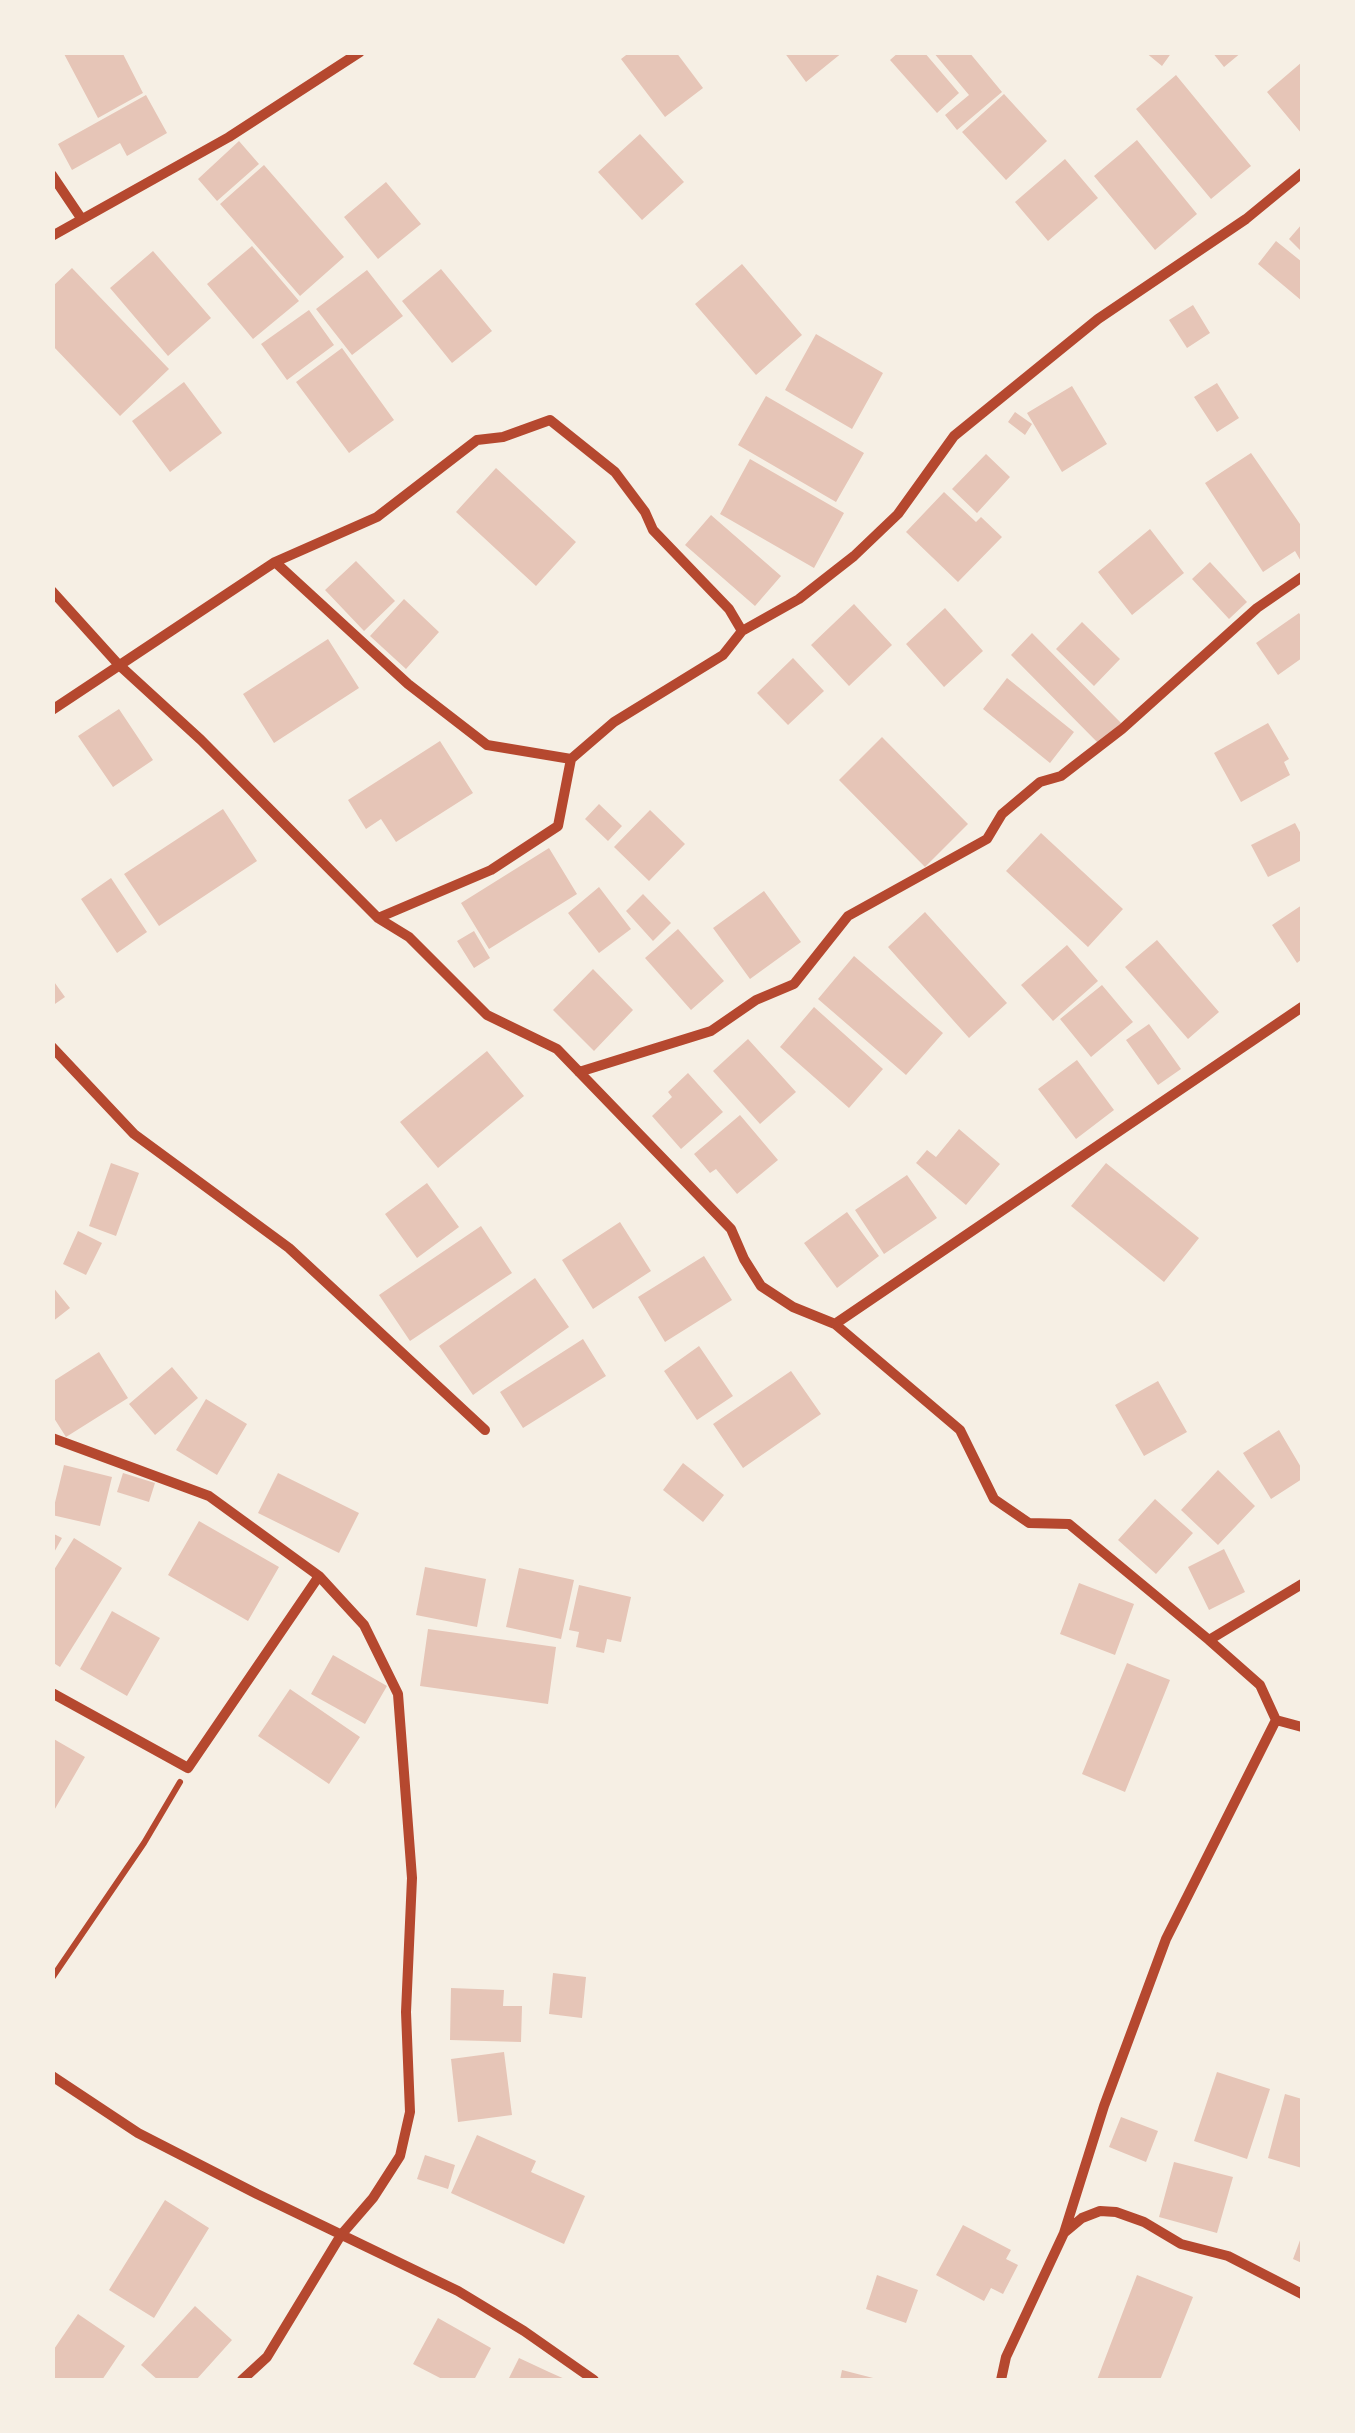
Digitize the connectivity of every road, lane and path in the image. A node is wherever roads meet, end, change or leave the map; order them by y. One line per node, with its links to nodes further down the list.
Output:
1 (360, 52): 4 (street)
2 (1302, 173): 9 (street)
3 (52, 174): 4 (street)
4 (82, 218): 5 (street)
5 (52, 236)
6 (275, 562): 9 (street); 10 (street); 12 (street)
7 (1302, 577): 16 (street)
8 (52, 591): 10 (street)
9 (742, 631): 12 (street)
10 (118, 664): 11 (street); 13 (street)
11 (52, 710)
12 (571, 758): 13 (street)
13 (378, 918): 16 (street)
14 (1302, 1006): 17 (street)
15 (52, 1047): 18 (street)
16 (580, 1072): 17 (street)
17 (835, 1324): 22 (street)
18 (485, 1430)
19 (52, 1438): 20 (street)
20 (320, 1576): 26 (street); 30 (street)
21 (1302, 1584): 22 (street)
22 (1208, 1640): 24 (street)
23 (52, 1693): 26 (street)
24 (1276, 1720): 25 (street); 29 (street)
25 (1302, 1727)
26 (188, 1768): 27 (path)
27 (52, 1978)
28 (52, 2076): 30 (street)
29 (1064, 2233): 31 (street); 34 (street)
30 (341, 2235): 32 (street); 33 (street)
31 (1302, 2294)
32 (242, 2380)
33 (594, 2380)
34 (1000, 2380)

